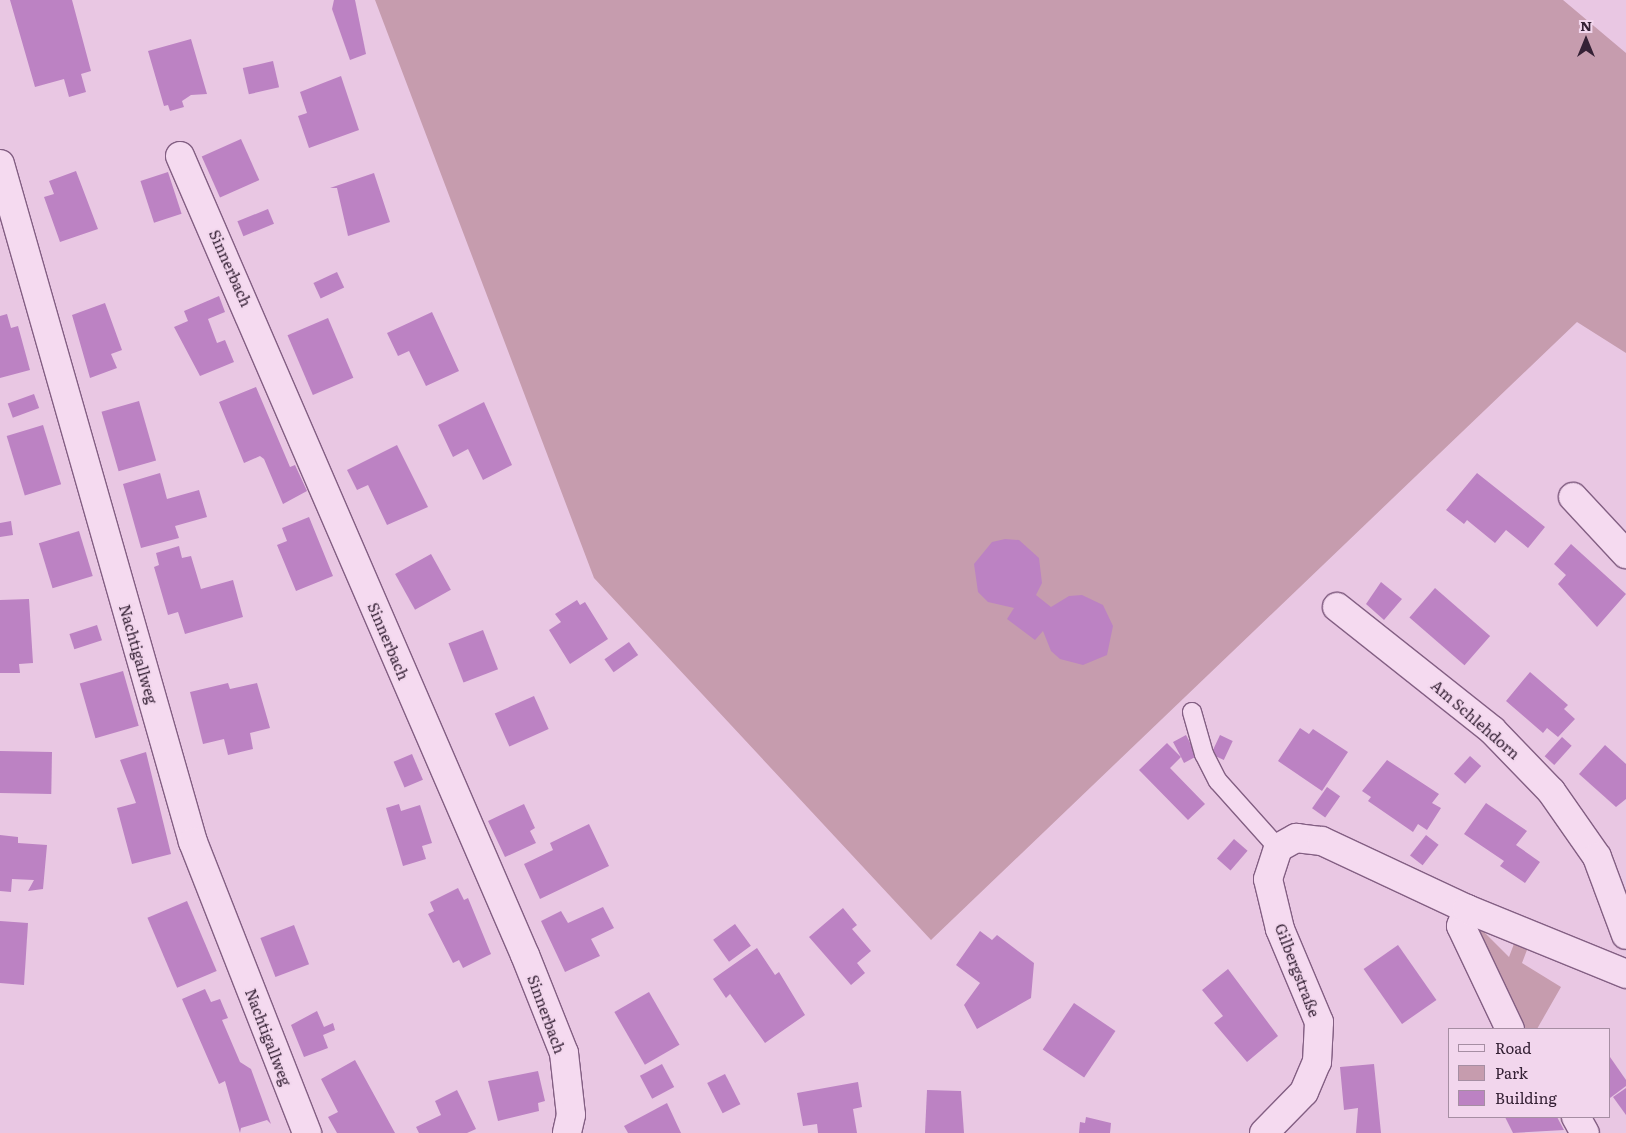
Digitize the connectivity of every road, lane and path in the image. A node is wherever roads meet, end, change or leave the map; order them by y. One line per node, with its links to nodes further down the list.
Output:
1 (180, 156): 14 (street, Sinnerbach)
2 (0, 164): 13 (street, Nachtigallweg)
3 (1573, 497): 4 (street)
4 (1626, 554)
5 (1337, 607): 9 (street, Am Schlehdorn)
6 (1192, 712): 7 (lane)
7 (1278, 848): 8 (street); 15 (street, Gilbergstraße)
8 (1467, 909): 10 (street); 11 (street)
9 (1626, 936): 10 (street, Am Schlehdorn)
10 (1623, 972)
11 (1510, 1028)
12 (1577, 1118): 16 (street)
13 (307, 1133)
14 (566, 1133)
15 (1264, 1133)
16 (1586, 1133)

